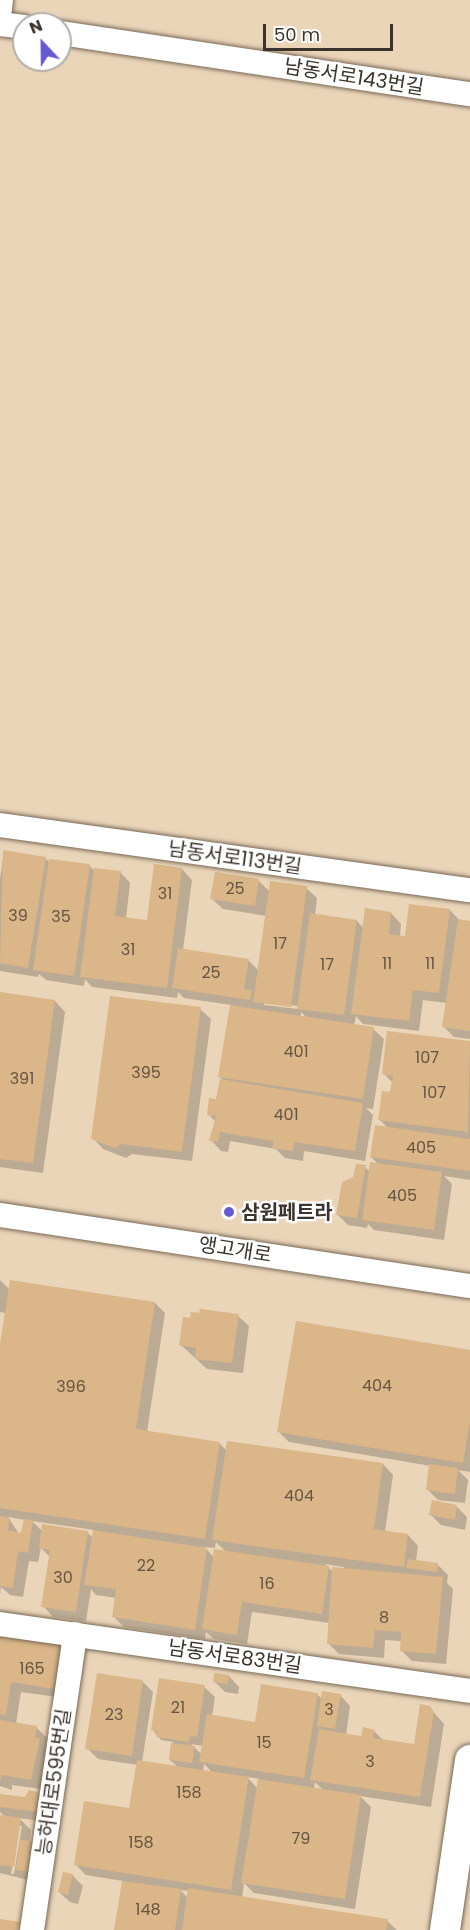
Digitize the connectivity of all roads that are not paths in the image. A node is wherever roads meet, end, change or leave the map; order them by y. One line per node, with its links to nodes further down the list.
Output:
1 (0, 0): 2 (street)
2 (0, 9)
3 (72, 35): 4 (street, 남동서로143번길)
4 (470, 94)
5 (0, 825): 6 (street, 남동서로113번길)
6 (470, 890)
7 (0, 1215): 8 (street, 앵고개로)
8 (470, 1286)
9 (0, 1624): 10 (street, 남동서로83번길)
10 (75, 1634): 11 (street, 남동서로83번길); 13 (street, 능허대로595번길)
11 (470, 1691)
12 (470, 1760): 14 (main road)
13 (32, 1930)
14 (445, 1930)

